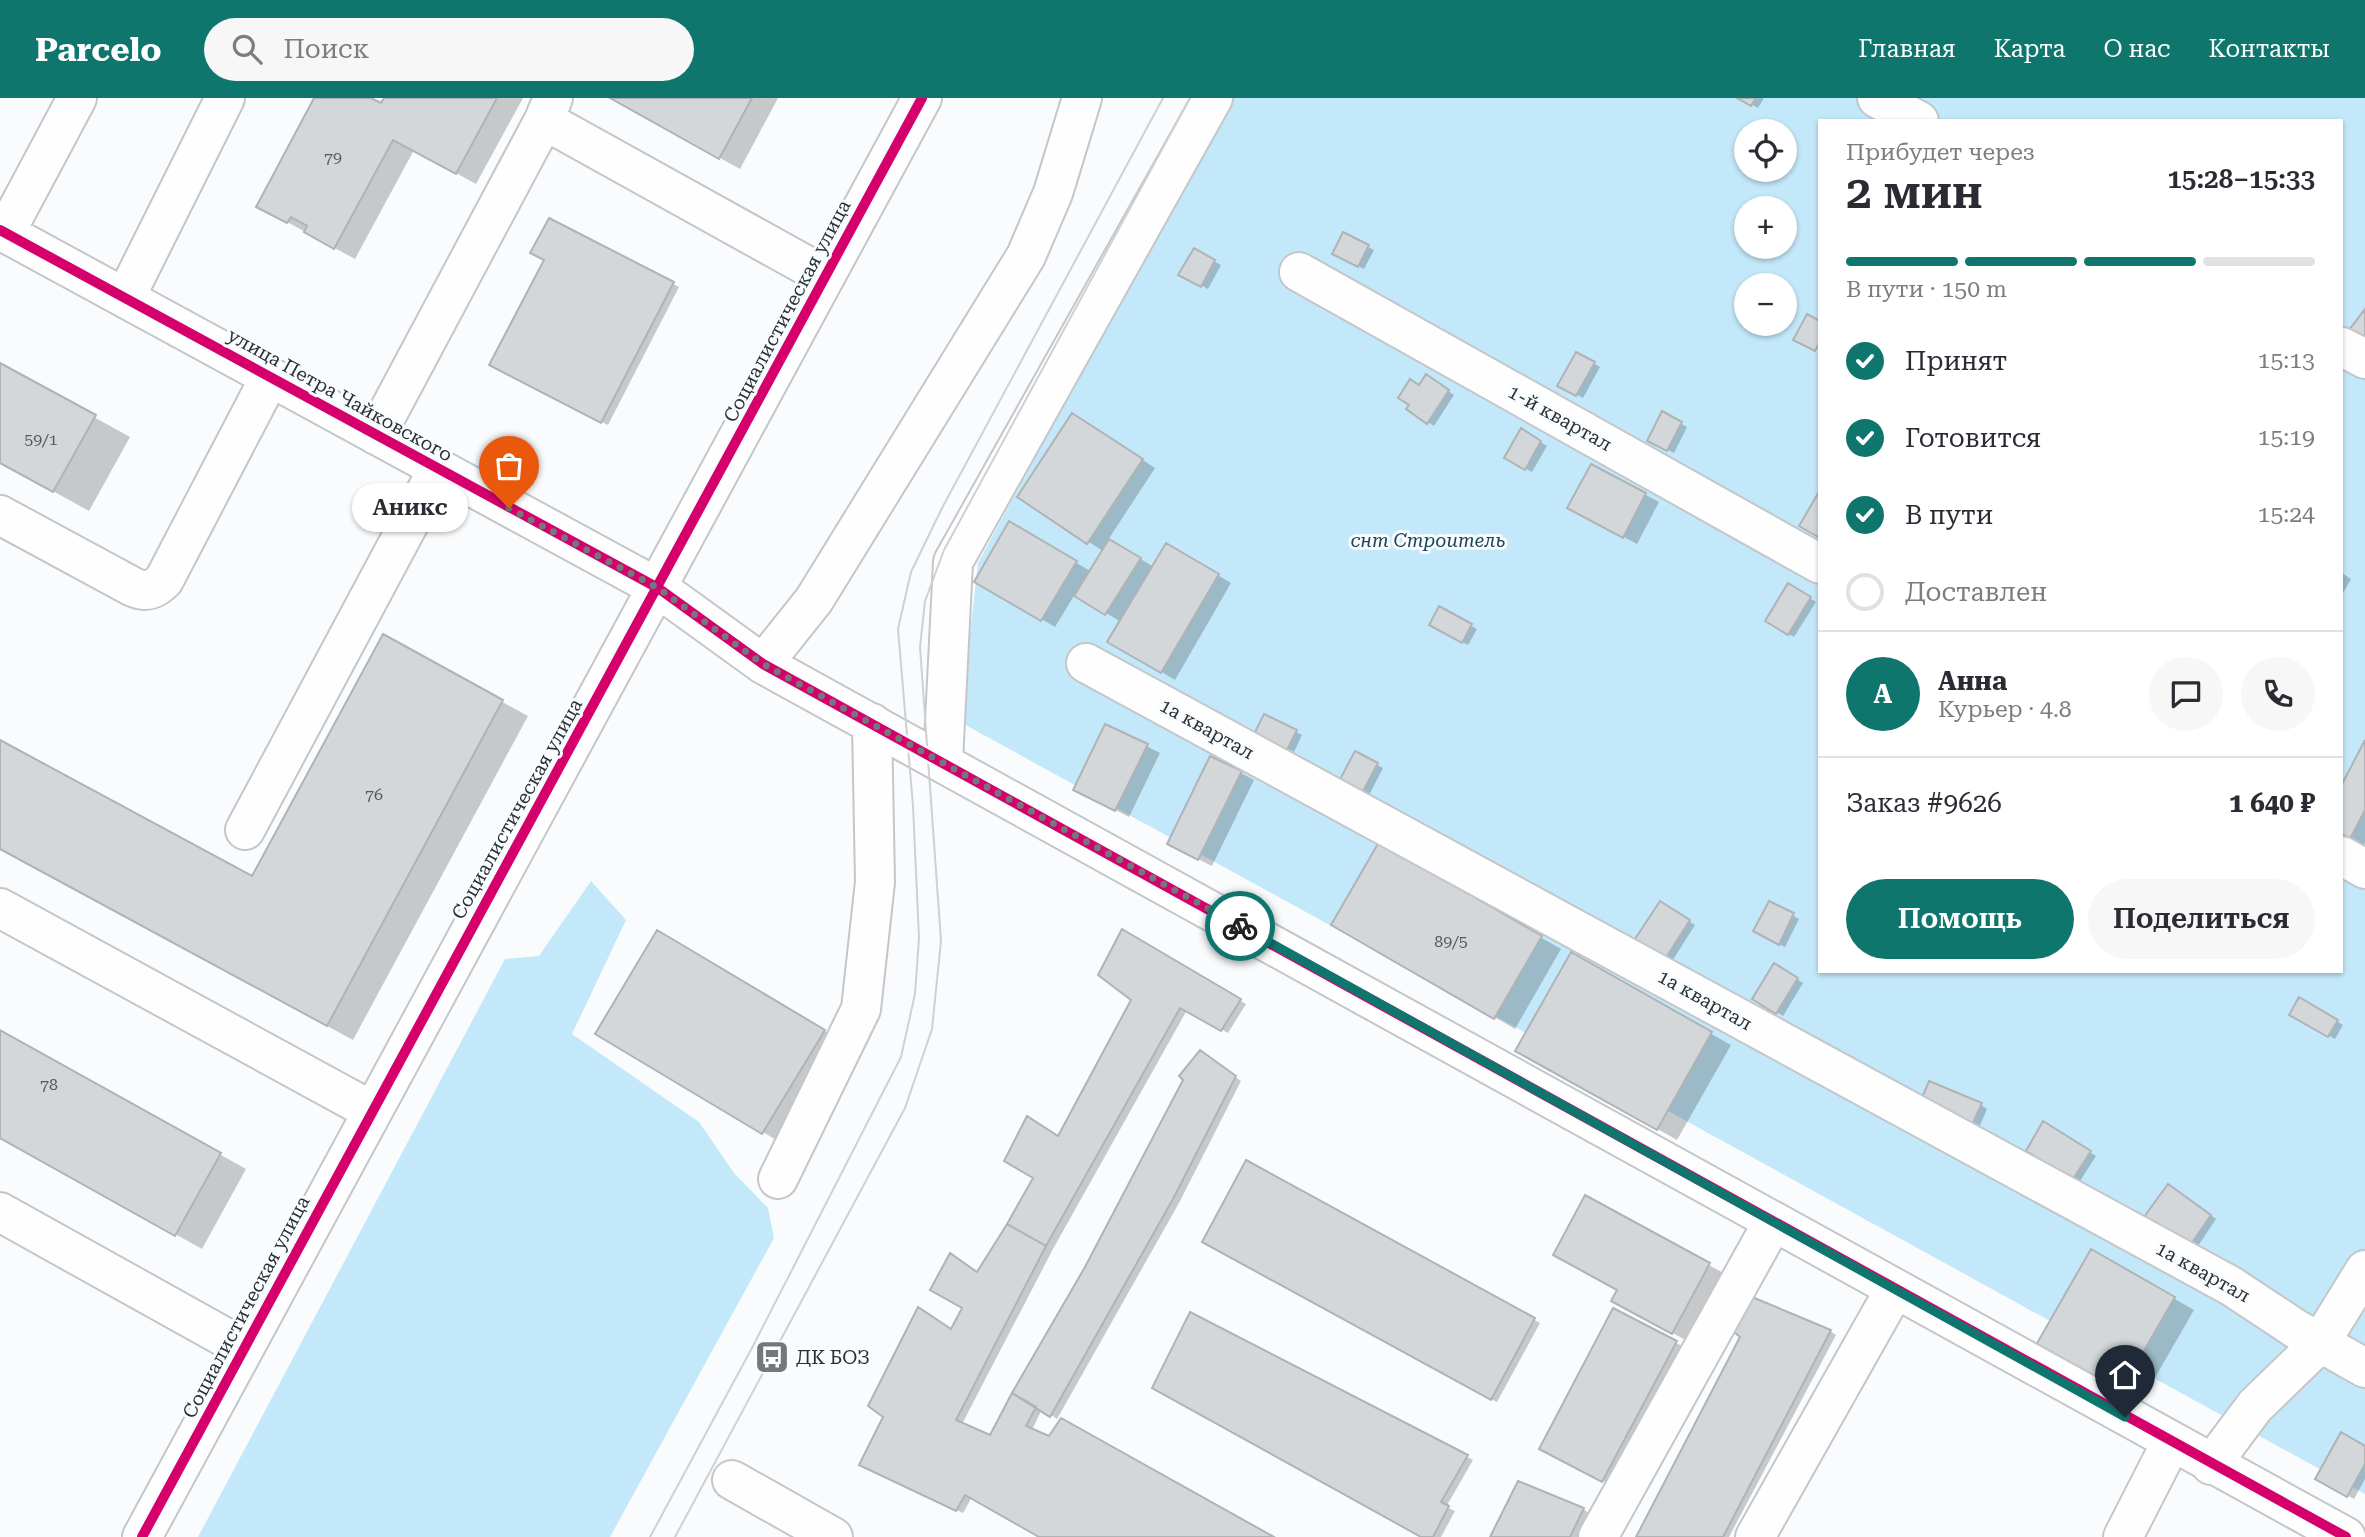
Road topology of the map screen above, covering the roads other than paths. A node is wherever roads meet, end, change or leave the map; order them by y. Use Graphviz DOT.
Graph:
graph roads {
  1 [pos="77,98"];
  2 [pos="225,98"];
  3 [pos="922,98"];
  4 [pos="1082,98"];
  5 [pos="1213,98"];
  6 [pos="1877,98"];
  7 [pos="548,109"];
  8 [pos="1915,119"];
  9 [pos="2,232"];
  10 [pos="1299,272"];
  11 [pos="825,276"];
  12 [pos="125,298"];
  13 [pos="2343,348"];
  14 [pos="2365,359"];
  15 [pos="270,377"];
  16 [pos="376,435"];
  17 [pos="438,469"];
  18 [pos="0,515"];
  19 [pos="1818,563"];
  20 [pos="658,588"];
  21 [pos="1086,663"];
  22 [pos="763,664"];
  23 [pos="872,723"];
  24 [pos="943,761"];
  25 [pos="245,830"];
  26 [pos="2343,857"];
  27 [pos="2365,869"];
  28 [pos="0,908"];
  29 [pos="372,1111"];
  30 [pos="778,1180"];
  31 [pos="0,1212"];
  32 [pos="1773,1222"];
  33 [pos="2365,1270"];
  34 [pos="1895,1289"];
  35 [pos="2320,1343"];
  36 [pos="244,1348"];
  37 [pos="2365,1368"];
  38 [pos="2171,1443"];
  39 [pos="2211,1465"];
  40 [pos="732,1480"];
  41 [pos="142,1537"];
  42 [pos="833,1537"];
  43 [pos="1598,1537"];
  44 [pos="1755,1537"];
  45 [pos="2123,1537"];
  46 [pos="2346,1537"];
  1 -- 9 [label="street"];
  2 -- 12 [label="street"];
  3 -- 11 [label="street, Социалистическая улица"];
  4 -- 22 [label="street"];
  5 -- 24 [label="street"];
  6 -- 8 [label="street"];
  7 -- 11 [label="street"];
  7 -- 16 [label="street"];
  9 -- 12 [label="street, улица Петра Чайковского"];
  10 -- 19 [label="street, 1-й квартал"];
  11 -- 20 [label="street, Социалистическая улица"];
  12 -- 15 [label="street, улица Петра Чайковского"];
  13 -- 14 [label="street"];
  15 -- 16 [label="street, улица Петра Чайковского"];
  15 -- 18 [label="street"];
  16 -- 17 [label="street, улица Петра Чайковского"];
  17 -- 20 [label="street, улица Петра Чайковского"];
  17 -- 25 [label="street"];
  20 -- 22 [label="street, улица Петра Чайковского"];
  20 -- 29 [label="street, Социалистическая улица"];
  21 -- 35 [label="street, 1а квартал"];
  22 -- 23 [label="street, улица Петра Чайковского"];
  23 -- 24 [label="street, улица Петра Чайковского"];
  23 -- 30 [label="street"];
  24 -- 32 [label="street, улица Петра Чайковского"];
  26 -- 27 [label="street"];
  28 -- 29 [label="street"];
  29 -- 36 [label="street, Социалистическая улица"];
  31 -- 36 [label="street"];
  32 -- 34 [label="street, улица Петра Чайковского"];
  32 -- 43 [label="street"];
  33 -- 35 [label="street"];
  34 -- 38 [label="street, улица Петра Чайковского"];
  34 -- 44 [label="street"];
  35 -- 37 [label="street, 1а квартал"];
  35 -- 39 [label="street"];
  36 -- 41 [label="street, Социалистическая улица"];
  38 -- 39 [label="street, улица Петра Чайковского"];
  38 -- 45 [label="street"];
  39 -- 46 [label="street, улица Петра Чайковского"];
  40 -- 42 [label="street"];
}
